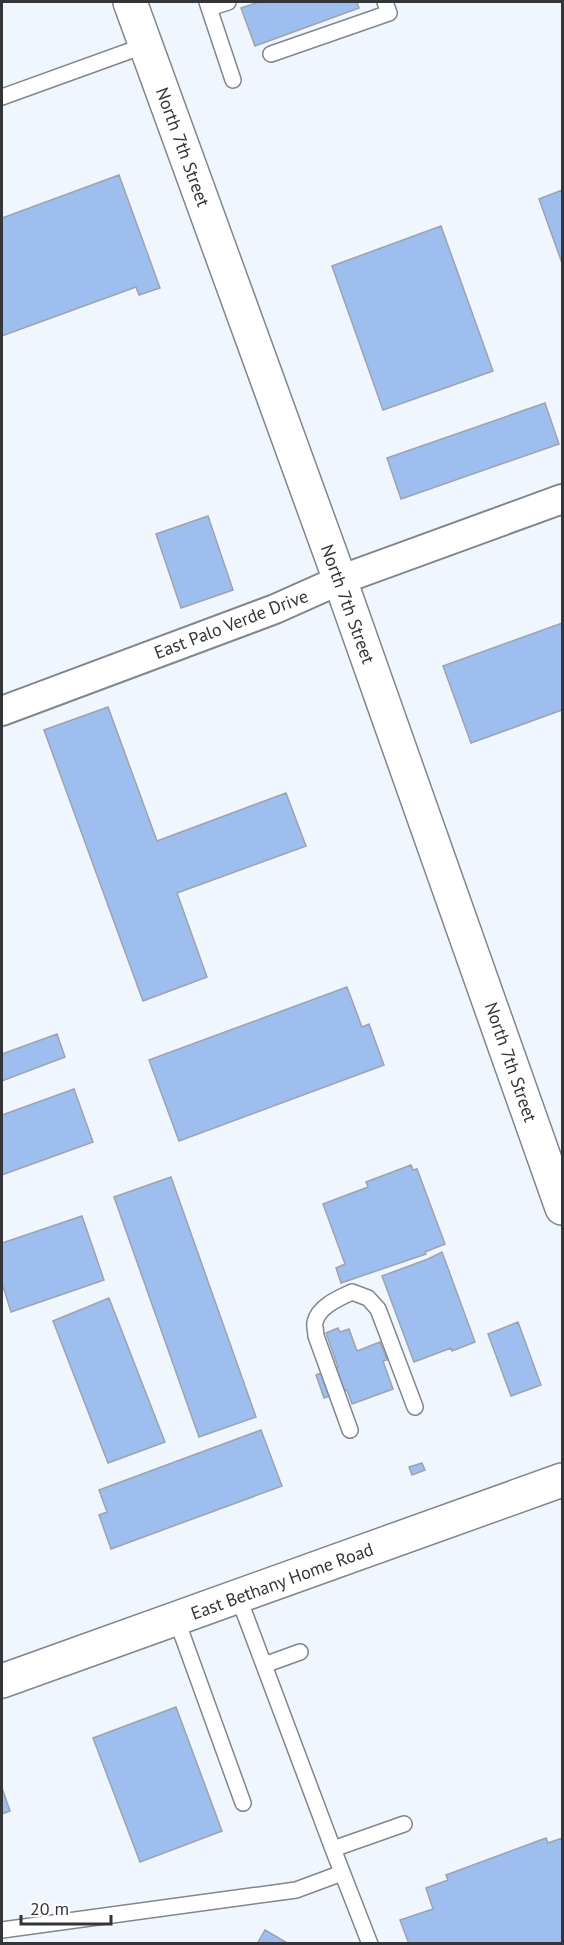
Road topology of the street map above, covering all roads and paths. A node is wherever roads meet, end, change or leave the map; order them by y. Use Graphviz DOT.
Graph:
graph roads {
  1 [pos="130,2"];
  2 [pos="228,2"];
  3 [pos="385,2"];
  4 [pos="208,5"];
  5 [pos="146,45"];
  6 [pos="270,54"];
  7 [pos="233,80"];
  8 [pos="2,97"];
  9 [pos="562,499"];
  10 [pos="340,580"];
  11 [pos="2,711"];
  12 [pos="562,1208"];
  13 [pos="415,1407"];
  14 [pos="350,1430"];
  15 [pos="562,1480"];
  16 [pos="238,1596"];
  17 [pos="176,1618"];
  18 [pos="300,1652"];
  19 [pos="264,1665"];
  20 [pos="2,1681"];
  21 [pos="243,1803"];
  22 [pos="404,1824"];
  23 [pos="333,1849"];
  24 [pos="342,1873"];
  25 [pos="2,1930"];
  26 [pos="370,1944"];
  1 -- 5 [label="main road, North 7th Street"];
  2 -- 4 [label="lane"];
  3 -- 6 [label="lane"];
  4 -- 7 [label="lane"];
  5 -- 8 [label="lane"];
  5 -- 10 [label="main road, North 7th Street"];
  9 -- 10 [label="street, East Palo Verde Drive"];
  10 -- 11 [label="street, East Palo Verde Drive"];
  10 -- 12 [label="main road, North 7th Street"];
  13 -- 14 [label="lane"];
  15 -- 16 [label="main road, East Bethany Home Road"];
  16 -- 17 [label="main road, East Bethany Home Road"];
  16 -- 19 [label="lane"];
  17 -- 20 [label="main road, East Bethany Home Road"];
  17 -- 21 [label="lane"];
  18 -- 19 [label="lane"];
  19 -- 23 [label="lane"];
  22 -- 23 [label="lane"];
  23 -- 24 [label="lane"];
  24 -- 25 [label="lane"];
  24 -- 26 [label="lane"];
}
